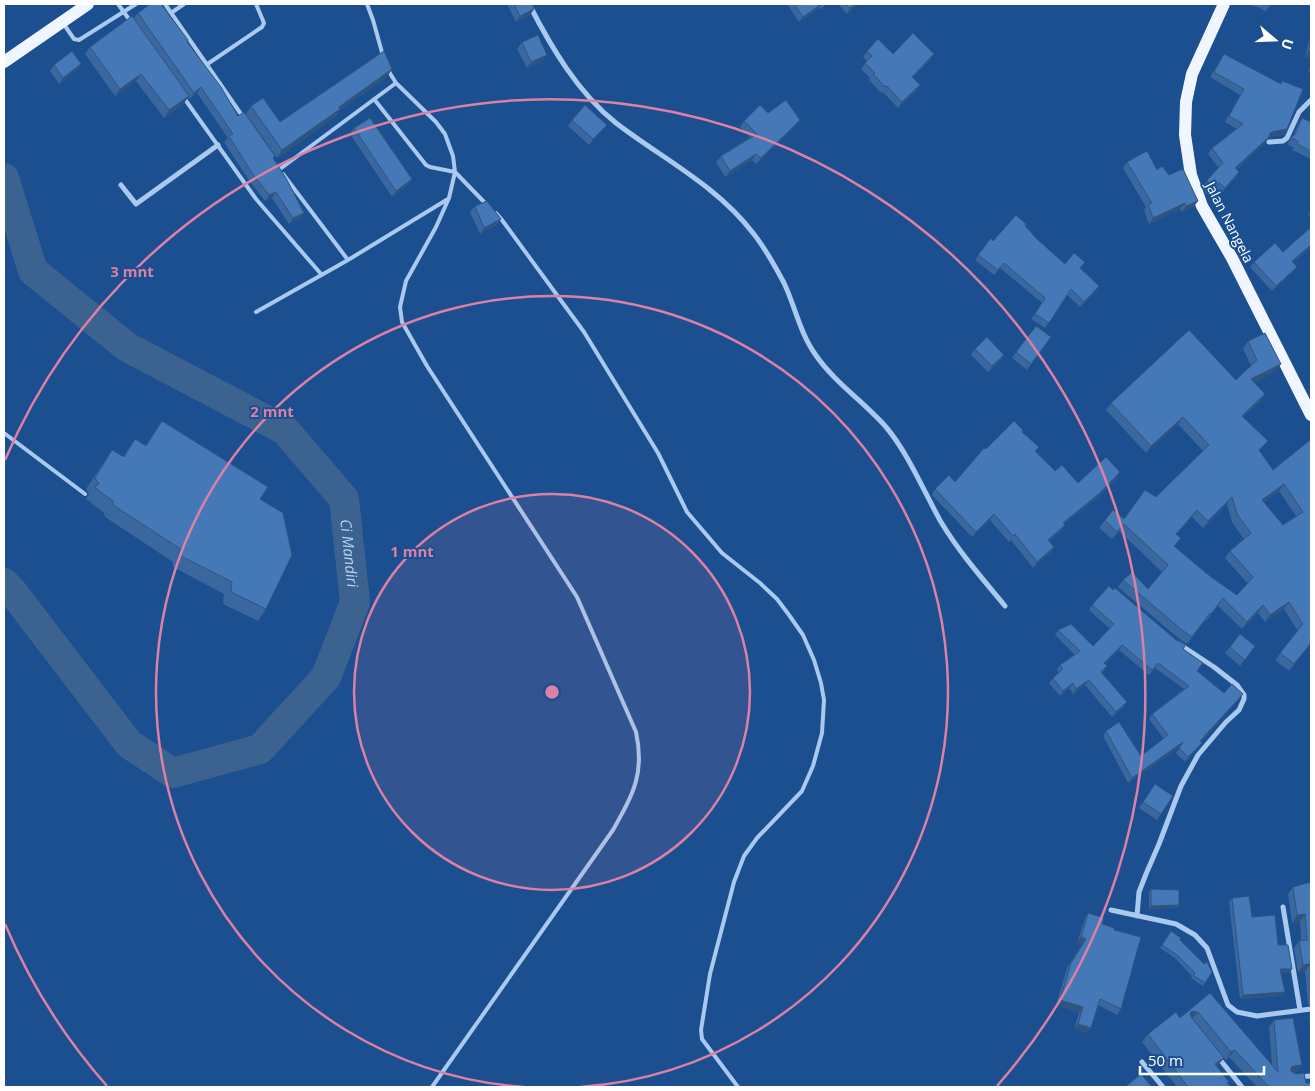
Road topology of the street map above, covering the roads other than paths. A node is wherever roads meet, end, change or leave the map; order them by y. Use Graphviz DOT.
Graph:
graph roads {
  1 [pos="88,4"];
  2 [pos="118,4"];
  3 [pos="136,4"];
  4 [pos="165,4"];
  5 [pos="184,4"];
  6 [pos="256,4"];
  7 [pos="367,4"];
  8 [pos="530,4"];
  9 [pos="1224,4"];
  10 [pos="124,12"];
  11 [pos="171,13"];
  12 [pos="62,21"];
  13 [pos="135,27"];
  14 [pos="4,62"];
  15 [pos="206,65"];
  16 [pos="396,83"];
  17 [pos="179,90"];
  18 [pos="374,99"];
  19 [pos="1311,100"];
  20 [pos="246,121"];
  21 [pos="1269,142"];
  22 [pos="218,145"];
  23 [pos="274,161"];
  24 [pos="280,169"];
  25 [pos="455,172"];
  26 [pos="121,185"];
  27 [pos="449,198"];
  28 [pos="348,260"];
  29 [pos="321,274"];
  30 [pos="256,312"];
  31 [pos="1311,414"];
  32 [pos="4,433"];
  33 [pos="85,494"];
  34 [pos="1005,606"];
  35 [pos="1174,641"];
  36 [pos="1283,907"];
  37 [pos="1111,910"];
  38 [pos="1137,916"];
  39 [pos="1311,1009"];
  40 [pos="1300,1010"];
  41 [pos="1213,1051"];
  42 [pos="1142,1062"];
  43 [pos="1311,1076"];
  44 [pos="1290,1077"];
  45 [pos="432,1087"];
  46 [pos="738,1087"];
  47 [pos="1163,1087"];
  48 [pos="1242,1087"];
  1 -- 12 [label="main road"];
  2 -- 10 [label="lane"];
  3 -- 10 [label="lane"];
  4 -- 11 [label="lane"];
  5 -- 11 [label="lane"];
  6 -- 15 [label="lane"];
  7 -- 16 [label="lane"];
  8 -- 34 [label="street"];
  9 -- 31 [label="main road, Jalan Nangela"];
  10 -- 12 [label="lane"];
  10 -- 13 [label="lane"];
  11 -- 15 [label="lane"];
  12 -- 14 [label="main road"];
  15 -- 20 [label="lane"];
  16 -- 18 [label="lane"];
  16 -- 25 [label="lane"];
  17 -- 22 [label="lane"];
  18 -- 24 [label="lane"];
  18 -- 25 [label="lane"];
  19 -- 21 [label="street"];
  22 -- 26 [label="street"];
  22 -- 29 [label="lane"];
  23 -- 24 [label="lane"];
  24 -- 28 [label="lane"];
  25 -- 27 [label="lane"];
  25 -- 46 [label="lane"];
  27 -- 28 [label="lane"];
  27 -- 45 [label="lane"];
  28 -- 29 [label="lane"];
  29 -- 30 [label="lane"];
  32 -- 33 [label="lane"];
  35 -- 38 [label="street"];
  36 -- 40 [label="street"];
  37 -- 38 [label="street"];
  38 -- 40 [label="street"];
  39 -- 40 [label="street"];
  41 -- 48 [label="street"];
  42 -- 47 [label="street"];
  43 -- 44 [label="street"];
}
